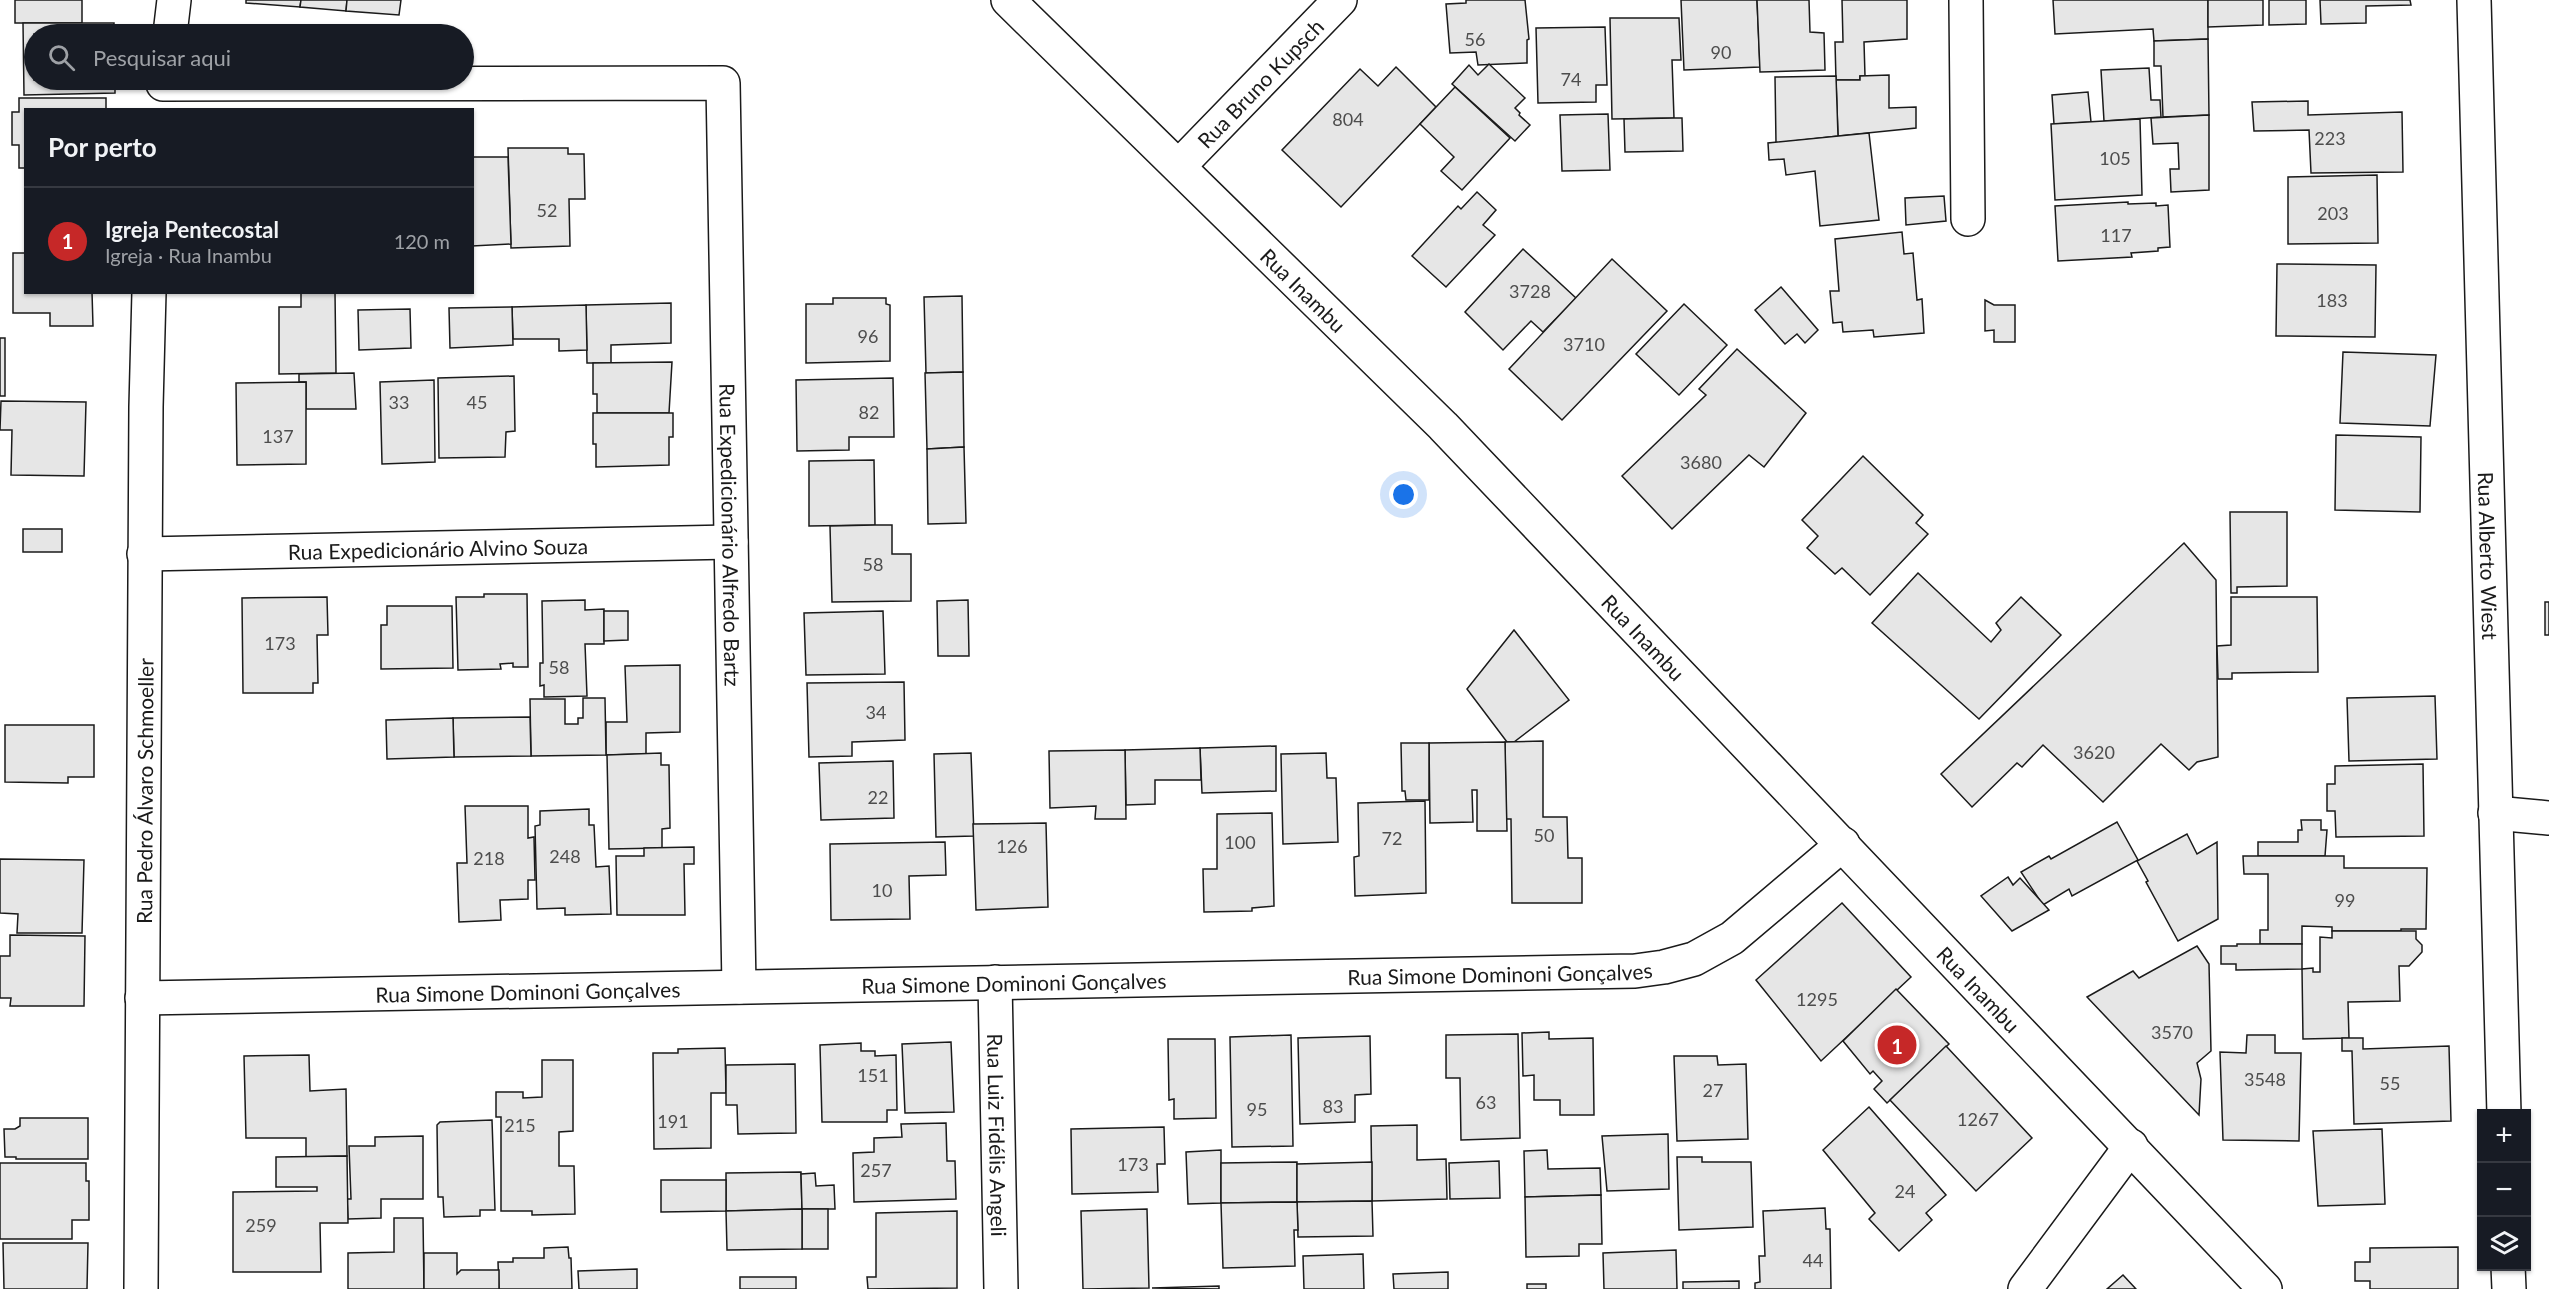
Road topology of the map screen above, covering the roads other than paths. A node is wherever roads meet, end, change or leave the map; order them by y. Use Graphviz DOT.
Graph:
graph roads {
  1 [pos="174,0"];
  2 [pos="1008,0"];
  3 [pos="1340,0"];
  4 [pos="1966,0"];
  5 [pos="2474,0"];
  6 [pos="171,24"];
  7 [pos="474,87"];
  8 [pos="233,90"];
  9 [pos="163,91"];
  10 [pos="1179,166"];
  11 [pos="1968,219"];
  12 [pos="149,294"];
  13 [pos="731,542"];
  14 [pos="144,554"];
  15 [pos="2495,813"];
  16 [pos="2549,818"];
  17 [pos="1843,844"];
  18 [pos="995,982"];
  19 [pos="738,987"];
  20 [pos="142,998"];
  21 [pos="2504,1109"];
  22 [pos="2131,1146"];
  23 [pos="2508,1271"];
  24 [pos="141,1289"];
  25 [pos="1000,1289"];
  26 [pos="2025,1289"];
  27 [pos="2265,1289"];
  28 [pos="2509,1289"];
  1 -- 6 [label="street"];
  2 -- 10 [label="street, Rua Inambu"];
  3 -- 10 [label="street, Rua Bruno Kupsch"];
  4 -- 11 [label="street"];
  5 -- 15 [label="street, Rua Alberto Wiest"];
  7 -- 13 [label="street, Rua Expedicionário Alfredo Bartz"];
  8 -- 9 [label="street, Rua Expedicionário Alfredo Bartz"];
  10 -- 17 [label="street, Rua Inambu"];
  12 -- 14 [label="street, Rua Pedro Álvaro Schmoeller"];
  13 -- 14 [label="street, Rua Expedicionário Alvino Souza"];
  13 -- 19 [label="street, Rua Expedicionário Alfredo Bartz"];
  14 -- 20 [label="street, Rua Pedro Álvaro Schmoeller"];
  15 -- 16 [label="street"];
  15 -- 21 [label="street, Rua Alberto Wiest"];
  17 -- 18 [label="street, Rua Simone Dominoni Gonçalves"];
  17 -- 22 [label="street, Rua Inambu"];
  18 -- 19 [label="street, Rua Simone Dominoni Gonçalves"];
  18 -- 25 [label="street, Rua Luiz Fidélis Angeli"];
  19 -- 20 [label="street, Rua Simone Dominoni Gonçalves"];
  20 -- 24 [label="street, Rua Pedro Álvaro Schmoeller"];
  22 -- 26 [label="street"];
  22 -- 27 [label="street, Rua Inambu"];
  23 -- 28 [label="street"];
}
